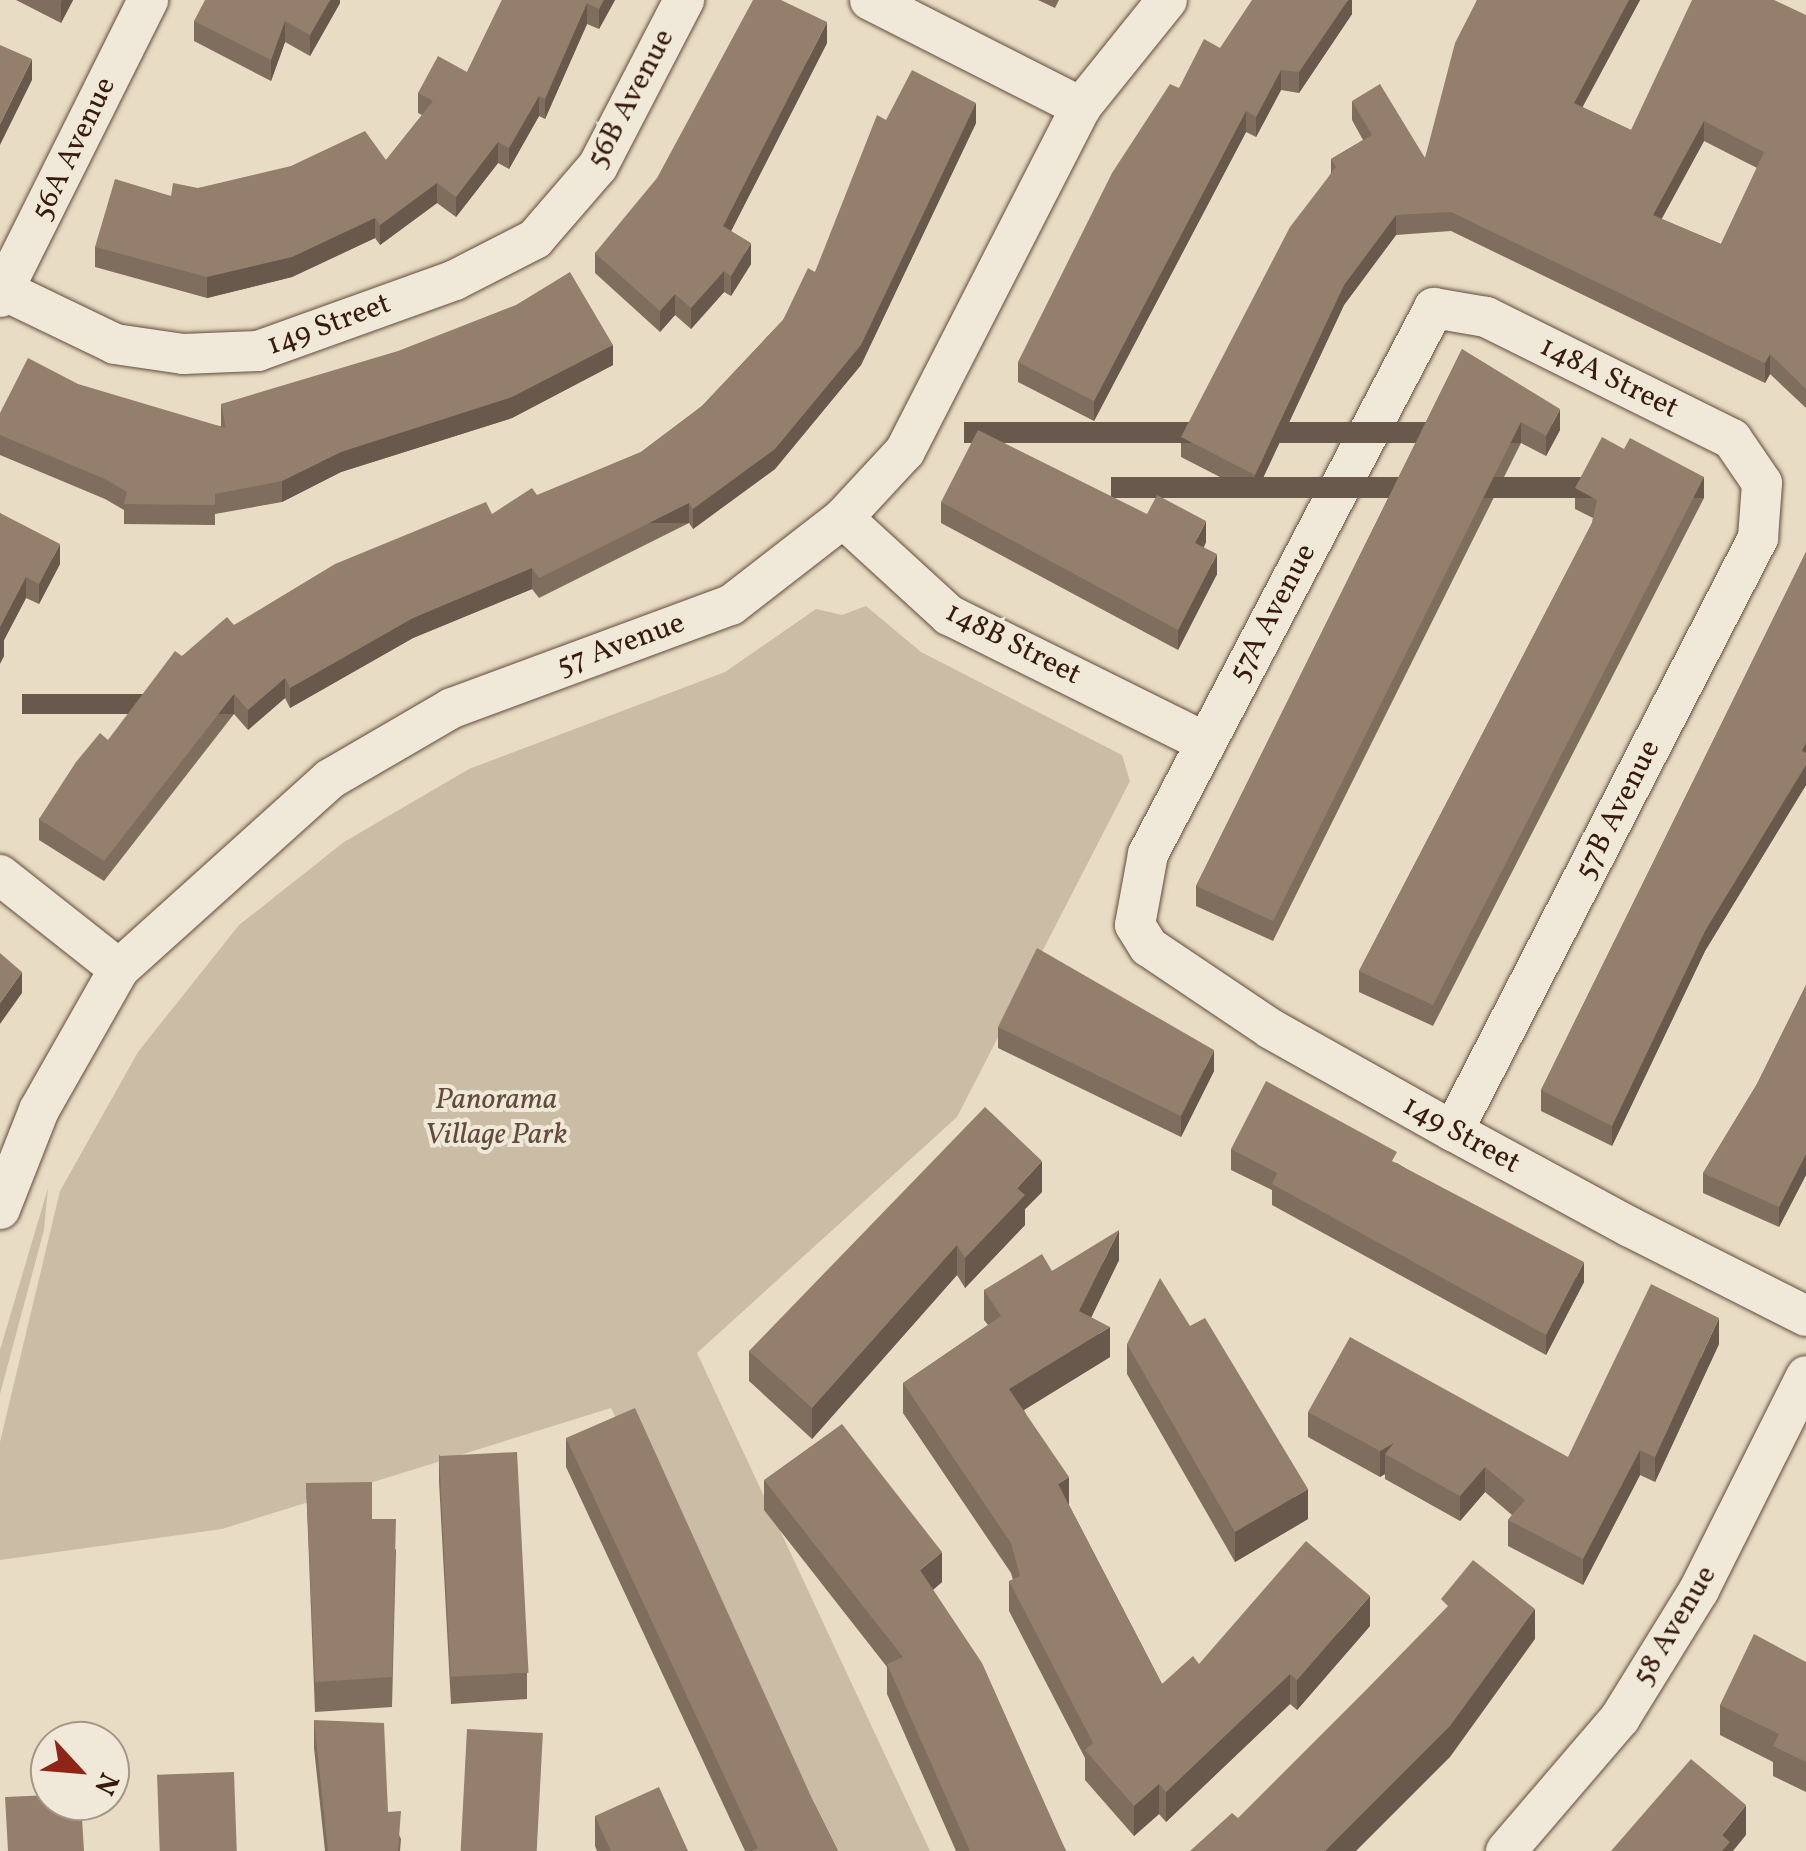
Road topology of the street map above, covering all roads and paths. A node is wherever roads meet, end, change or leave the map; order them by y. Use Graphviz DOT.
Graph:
graph roads {
  1 [pos="148,0"];
  2 [pos="684,0"];
  3 [pos="870,0"];
  4 [pos="1166,0"];
  5 [pos="1081,107"];
  6 [pos="535,240"];
  7 [pos="2,294"];
  8 [pos="1434,308"];
  9 [pos="1762,483"];
  10 [pos="842,518"];
  11 [pos="1205,742"];
  12 [pos="0,875"];
  13 [pos="1135,925"];
  14 [pos="119,968"];
  15 [pos="1453,1131"];
  16 [pos="0,1209"];
  17 [pos="1806,1316"];
  18 [pos="1806,1376"];
  19 [pos="1506,1851"];
  1 -- 7 [label="street, 56A Avenue"];
  2 -- 6 [label="street, 56B Avenue"];
  3 -- 5 [label="street"];
  4 -- 5 [label="street, 57 Avenue"];
  5 -- 10 [label="street, 57 Avenue"];
  6 -- 7 [label="street, 149 Street"];
  8 -- 9 [label="street, 148A Street"];
  8 -- 11 [label="street, 57A Avenue"];
  9 -- 15 [label="street, 57B Avenue"];
  10 -- 11 [label="street, 148B Street"];
  10 -- 14 [label="street, 57 Avenue"];
  11 -- 13 [label="street, 57A Avenue"];
  12 -- 14 [label="street"];
  13 -- 15 [label="street, 149 Street"];
  14 -- 16 [label="street, 57 Avenue"];
  15 -- 17 [label="street, 149 Street"];
  18 -- 19 [label="street, 58 Avenue"];
}
